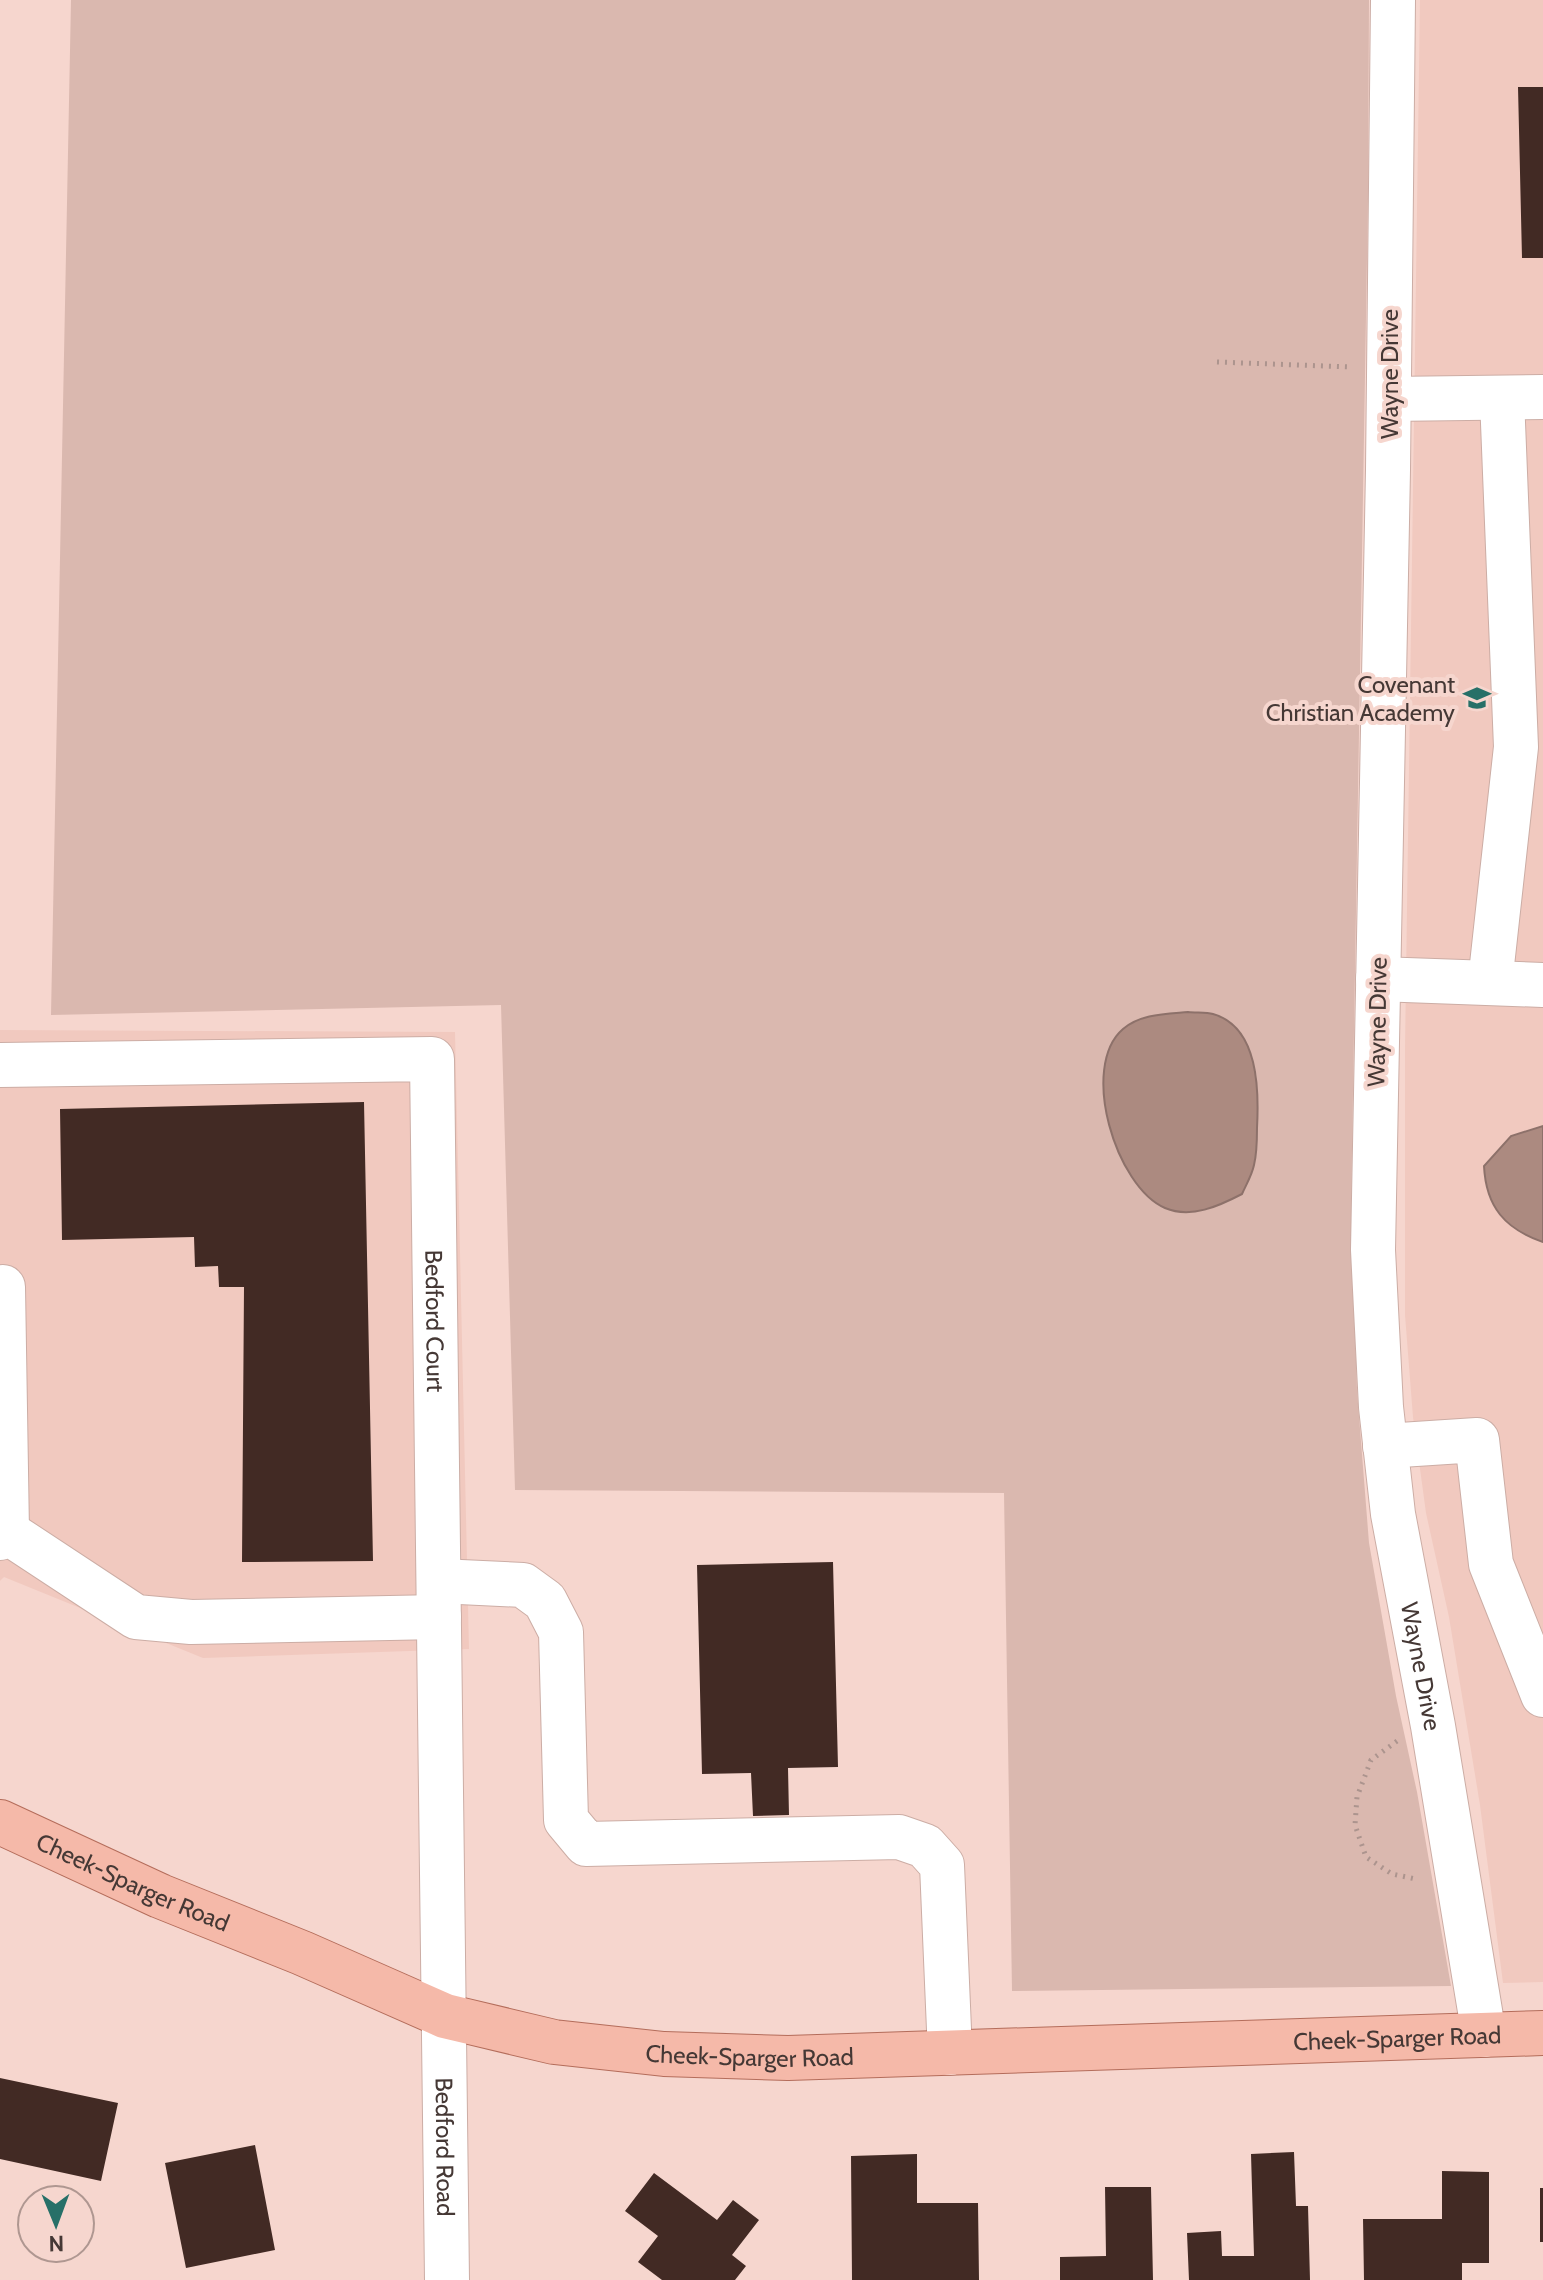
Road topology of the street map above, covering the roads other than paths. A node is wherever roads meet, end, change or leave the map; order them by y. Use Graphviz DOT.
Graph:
graph roads {
  1 [pos="1393,0"];
  2 [pos="1389,384"];
  3 [pos="1522,398"];
  4 [pos="1378,979"];
  5 [pos="1490,983"];
  6 [pos="1543,985"];
  7 [pos="0,1065"];
  8 [pos="3,1287"];
  9 [pos="1385,1446"];
  10 [pos="4,1535"];
  11 [pos="439,1599"];
  12 [pos="1543,1695"];
  13 [pos="0,1822"];
  14 [pos="445,2016"];
  15 [pos="1543,2033"];
  16 [pos="1484,2035"];
  17 [pos="950,2053"];
  18 [pos="447,2280"];
  1 -- 2 [label="street, Wayne Drive"];
  2 -- 3 [label="street"];
  2 -- 4 [label="street, Wayne Drive"];
  3 -- 5 [label="street"];
  4 -- 5 [label="street"];
  4 -- 9 [label="street, Wayne Drive"];
  5 -- 6 [label="street"];
  7 -- 11 [label="street, Bedford Court"];
  8 -- 10 [label="street"];
  9 -- 12 [label="street"];
  9 -- 16 [label="street, Wayne Drive"];
  10 -- 11 [label="street"];
  11 -- 14 [label="street, Bedford Court"];
  11 -- 17 [label="street"];
  13 -- 14 [label="main road, Cheek-Sparger Road"];
  14 -- 17 [label="main road, Cheek-Sparger Road"];
  14 -- 18 [label="street, Bedford Road"];
  15 -- 16 [label="main road, Cheek-Sparger Road"];
  16 -- 17 [label="main road, Cheek-Sparger Road"];
}
